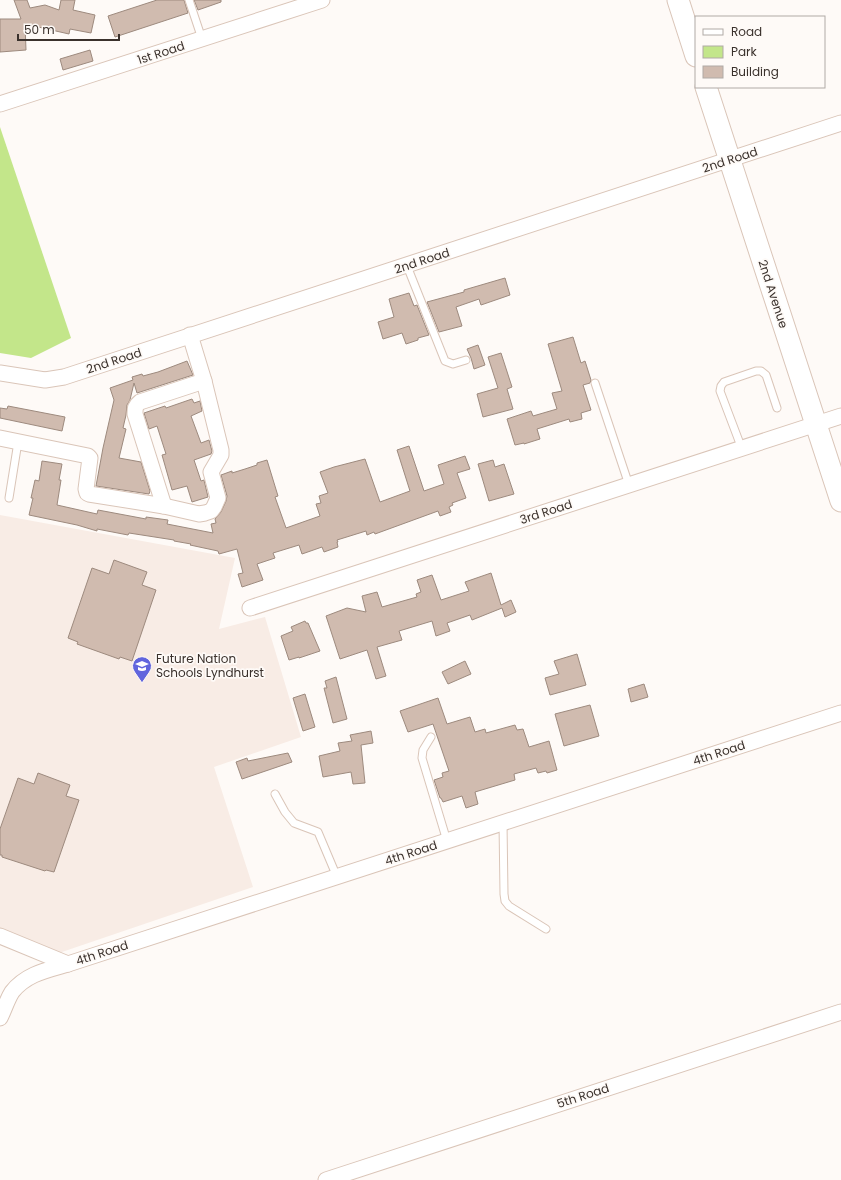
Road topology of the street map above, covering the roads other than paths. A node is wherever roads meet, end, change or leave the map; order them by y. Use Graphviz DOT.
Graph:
graph roads {
  1 [pos="189,0"];
  2 [pos="322,0"];
  3 [pos="678,0"];
  4 [pos="202,40"];
  5 [pos="695,53"];
  6 [pos="706,88"];
  7 [pos="0,104"];
  8 [pos="840,126"];
  9 [pos="730,160"];
  10 [pos="407,266"];
  11 [pos="190,335"];
  12 [pos="466,360"];
  13 [pos="0,373"];
  14 [pos="204,380"];
  15 [pos="595,383"];
  16 [pos="778,408"];
  17 [pos="841,416"];
  18 [pos="816,424"];
  19 [pos="0,438"];
  20 [pos="18,442"];
  21 [pos="742,449"];
  22 [pos="629,485"];
  23 [pos="9,498"];
  24 [pos="841,501"];
  25 [pos="164,506"];
  26 [pos="250,608"];
  27 [pos="841,713"];
  28 [pos="431,737"];
  29 [pos="275,794"];
  30 [pos="503,823"];
  31 [pos="447,841"];
  32 [pos="336,877"];
  33 [pos="546,929"];
  34 [pos="0,936"];
  35 [pos="68,964"];
  36 [pos="841,1012"];
  37 [pos="0,1018"];
  38 [pos="326,1180"];
  1 -- 4 [label="lane"];
  2 -- 4 [label="street, 1st Road"];
  3 -- 5 [label="street"];
  4 -- 7 [label="street, 1st Road"];
  6 -- 9 [label="street, 2nd Avenue"];
  8 -- 9 [label="street, 2nd Road"];
  9 -- 10 [label="street, 2nd Road"];
  9 -- 18 [label="street, 2nd Avenue"];
  10 -- 11 [label="street, 2nd Road"];
  10 -- 12 [label="lane"];
  11 -- 13 [label="street, 2nd Road"];
  11 -- 14 [label="street"];
  14 -- 25 [label="street"];
  14 -- 25 [label="street"];
  15 -- 22 [label="lane"];
  16 -- 21 [label="lane"];
  17 -- 18 [label="street, 3rd Road"];
  18 -- 21 [label="street, 3rd Road"];
  18 -- 24 [label="street, 2nd Avenue"];
  19 -- 20 [label="street"];
  20 -- 23 [label="lane"];
  20 -- 25 [label="street"];
  21 -- 22 [label="street, 3rd Road"];
  22 -- 26 [label="street, 3rd Road"];
  27 -- 30 [label="street, 4th Road"];
  28 -- 31 [label="lane"];
  29 -- 32 [label="lane"];
  30 -- 31 [label="street, 4th Road"];
  30 -- 33 [label="lane"];
  31 -- 32 [label="street, 4th Road"];
  32 -- 35 [label="street, 4th Road"];
  34 -- 35 [label="street"];
  35 -- 37 [label="street, 4th Road"];
  36 -- 38 [label="street, 5th Road"];
}
